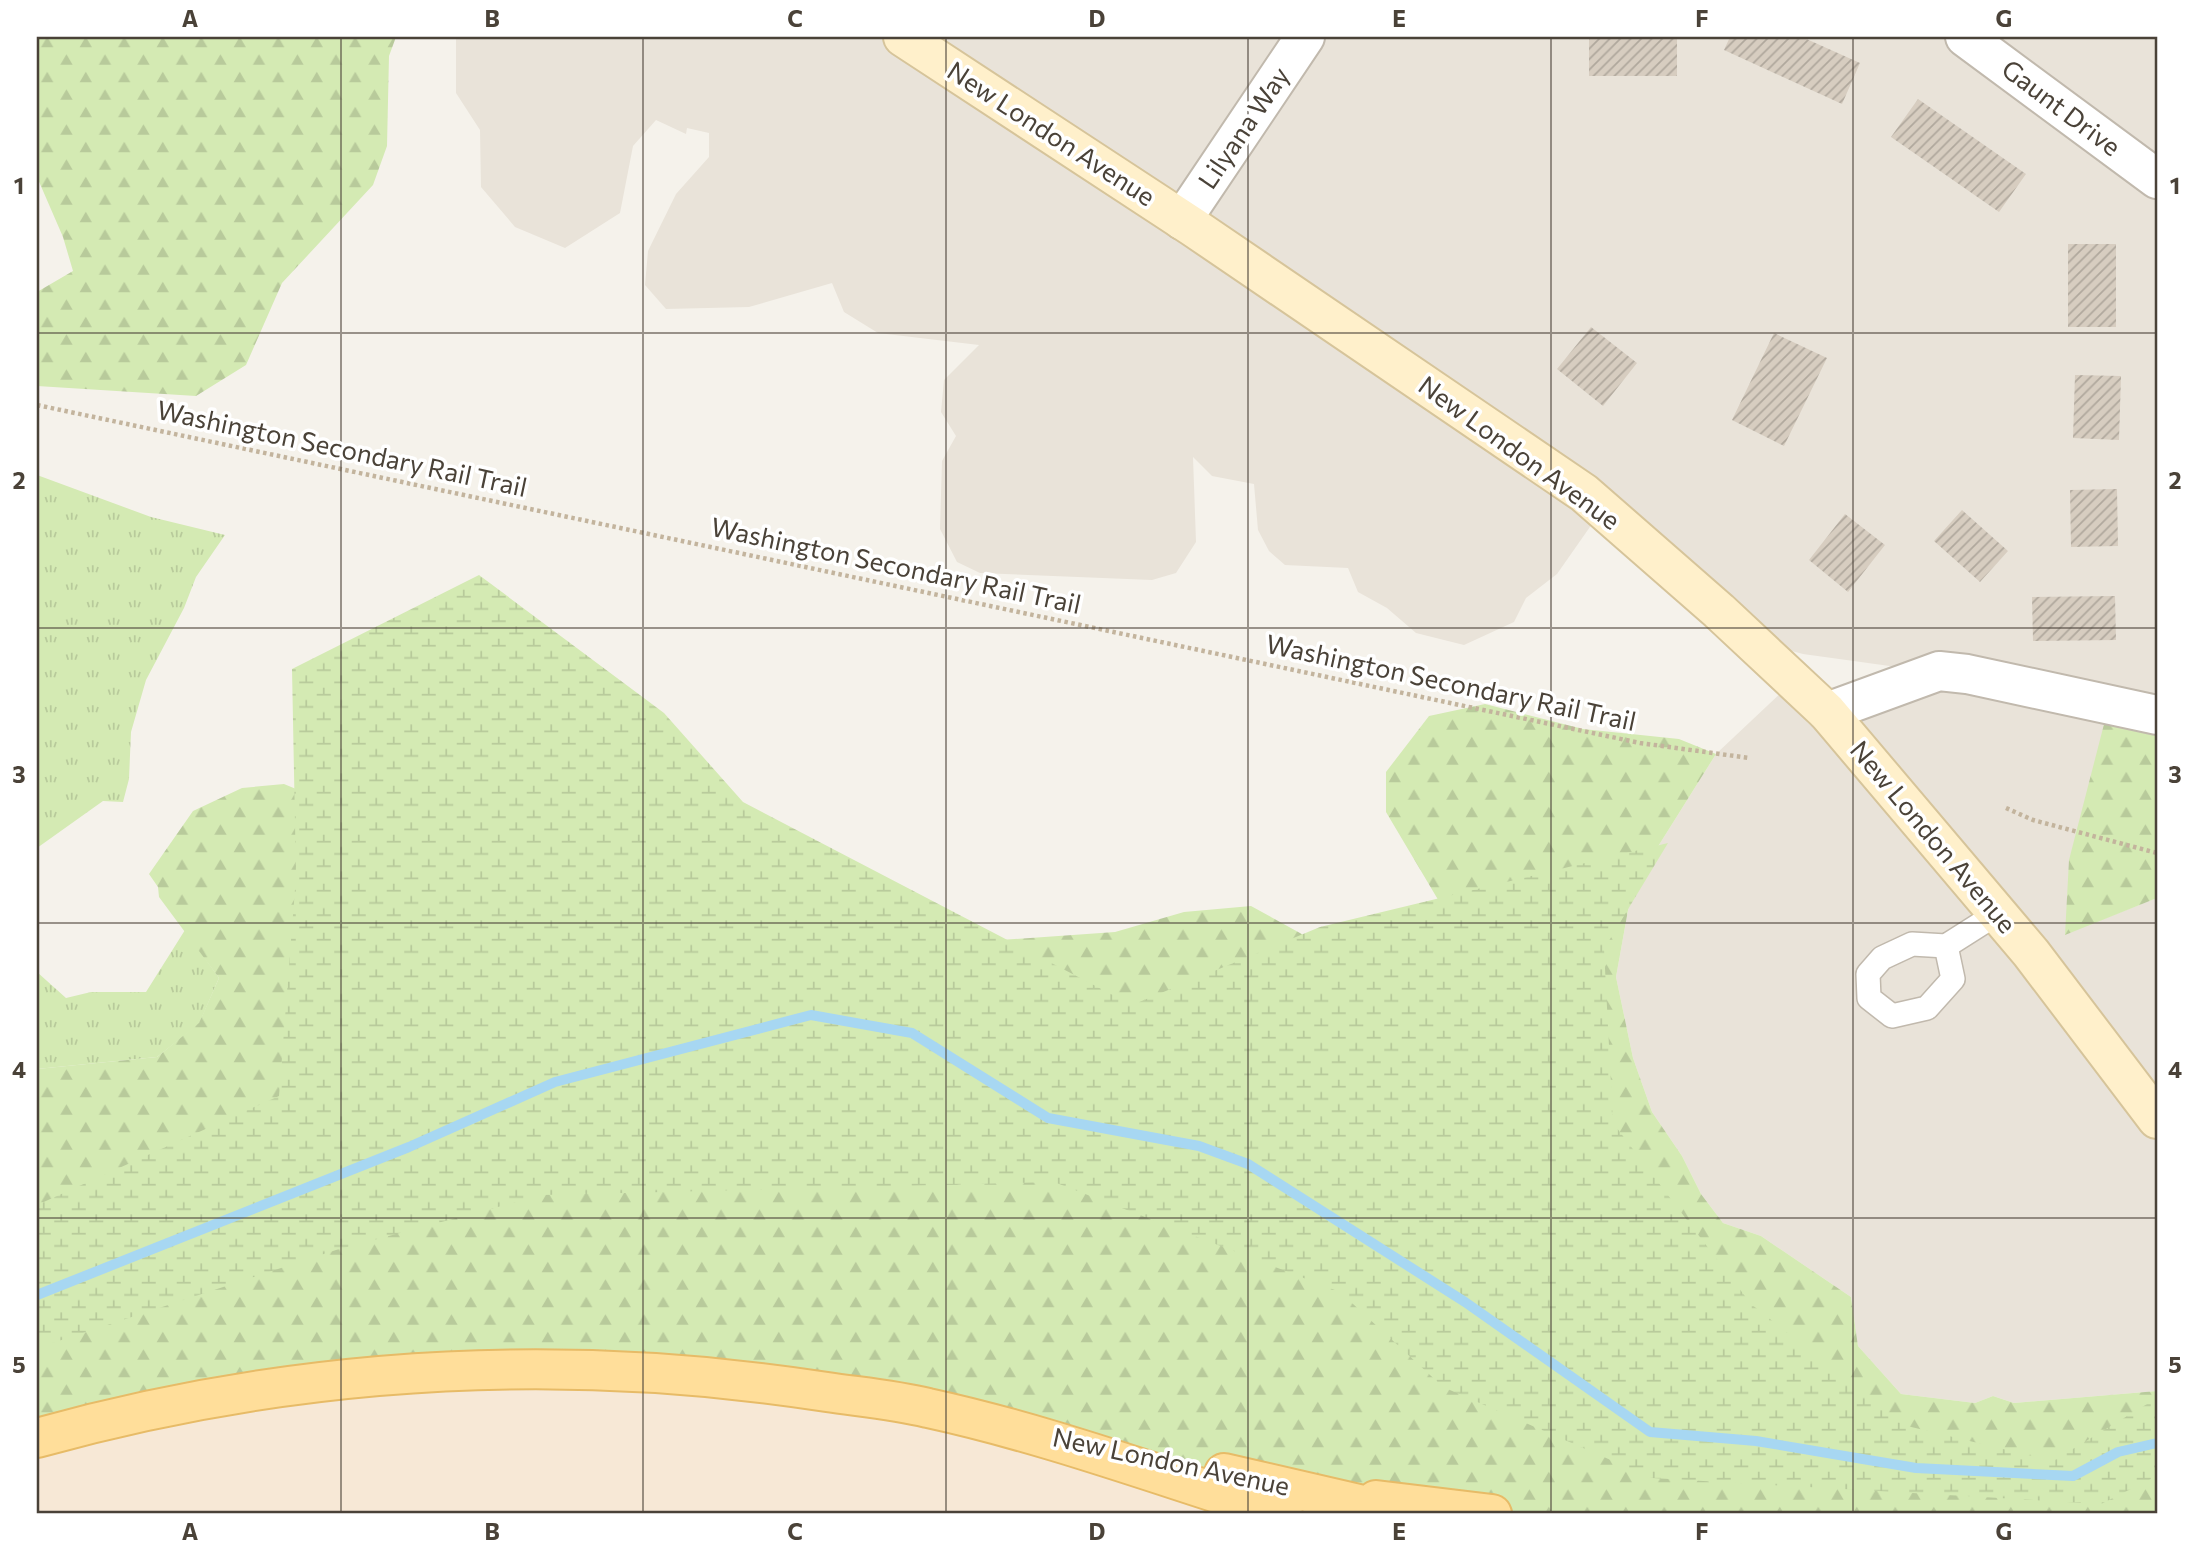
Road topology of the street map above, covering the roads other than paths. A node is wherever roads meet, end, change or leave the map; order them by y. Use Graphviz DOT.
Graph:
graph roads {
  1 [pos="903,37"];
  2 [pos="1305,37"];
  3 [pos="1965,37"];
  4 [pos="2157,179"];
  5 [pos="1182,220"];
  6 [pos="1827,712"];
  7 [pos="2157,715"];
  8 [pos="1998,913"];
  9 [pos="1946,946"];
  10 [pos="2099,1039"];
  11 [pos="2157,1091"];
  12 [pos="2157,1119"];
  13 [pos="37,1438"];
  14 [pos="1277,1499"];
  15 [pos="1402,1514"];
  16 [pos="1492,1514"];
  1 -- 5 [label="main road, New London Avenue"];
  2 -- 5 [label="street, Lilyana Way"];
  3 -- 4 [label="street, Gaunt Drive"];
  5 -- 6 [label="main road, New London Avenue"];
  6 -- 7 [label="street"];
  6 -- 8 [label="main road, New London Avenue"];
  8 -- 9 [label="lane"];
  8 -- 10 [label="main road, New London Avenue"];
  10 -- 11 [label="main road, New London Avenue"];
  10 -- 12 [label="main road, New London Avenue"];
  13 -- 14 [label="main road"];
  14 -- 15 [label="main road, New London Avenue"];
  14 -- 16 [label="main road"];
}
